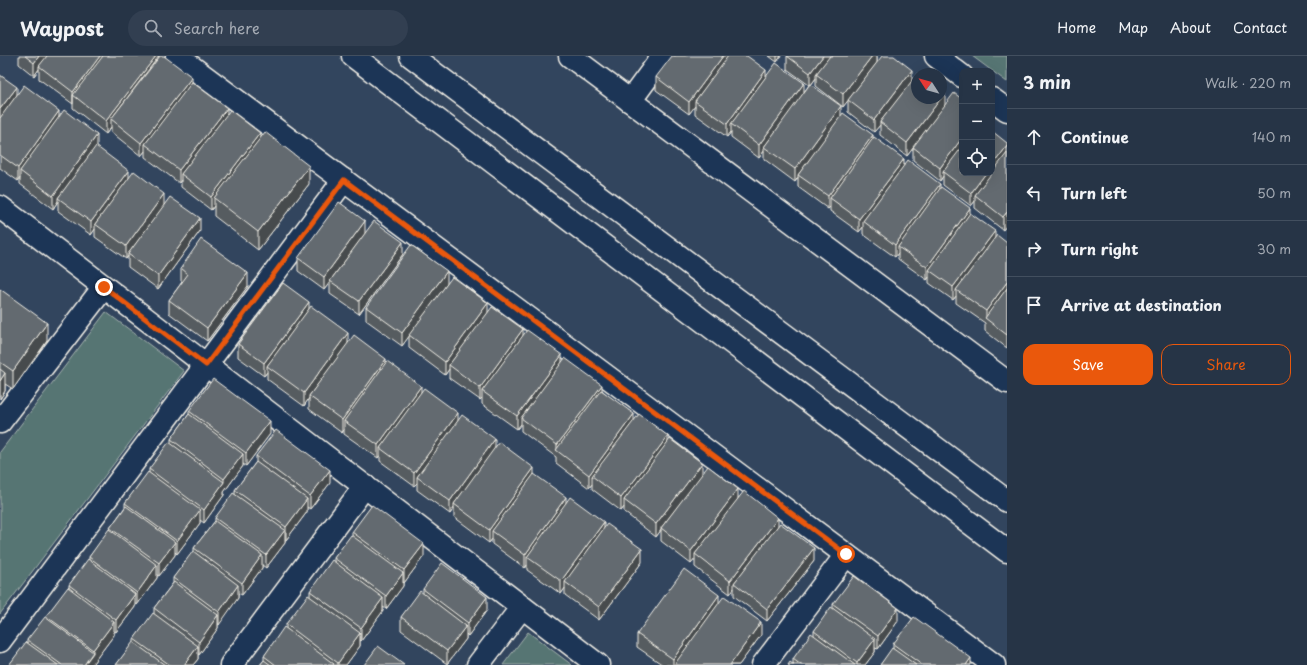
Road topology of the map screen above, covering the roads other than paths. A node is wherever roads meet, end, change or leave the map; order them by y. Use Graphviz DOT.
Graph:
graph roads {
  1 [pos="177,56"];
  2 [pos="411,56"];
  3 [pos="570,56"];
  4 [pos="663,56"];
  5 [pos="936,56"];
  6 [pos="359,58"];
  7 [pos="959,74"];
  8 [pos="630,101"];
  9 [pos="995,101"];
  10 [pos="1007,110"];
  11 [pos="344,180"];
  12 [pos="0,207"];
  13 [pos="104,287"];
  14 [pos="206,365"];
  15 [pos="1007,382"];
  16 [pos="0,422"];
  17 [pos="365,486"];
  18 [pos="1007,501"];
  19 [pos="1007,551"];
  20 [pos="846,554"];
  21 [pos="522,607"];
  22 [pos="0,641"];
  23 [pos="231,665"];
  24 [pos="478,665"];
  25 [pos="598,665"];
  26 [pos="763,665"];
  27 [pos="994,665"];
  1 -- 11 [label="street"];
  2 -- 18 [label="street"];
  3 -- 8 [label="street"];
  4 -- 8 [label="street"];
  5 -- 7 [label="street"];
  6 -- 19 [label="street"];
  8 -- 15 [label="street"];
  9 -- 10 [label="street"];
  11 -- 14 [label="street"];
  11 -- 20 [label="street"];
  12 -- 13 [label="street"];
  13 -- 14 [label="street"];
  13 -- 16 [label="street"];
  14 -- 17 [label="street"];
  14 -- 22 [label="street"];
  17 -- 21 [label="street"];
  17 -- 23 [label="street"];
  20 -- 26 [label="street"];
  20 -- 27 [label="street"];
  21 -- 24 [label="street"];
  21 -- 25 [label="street"];
}
